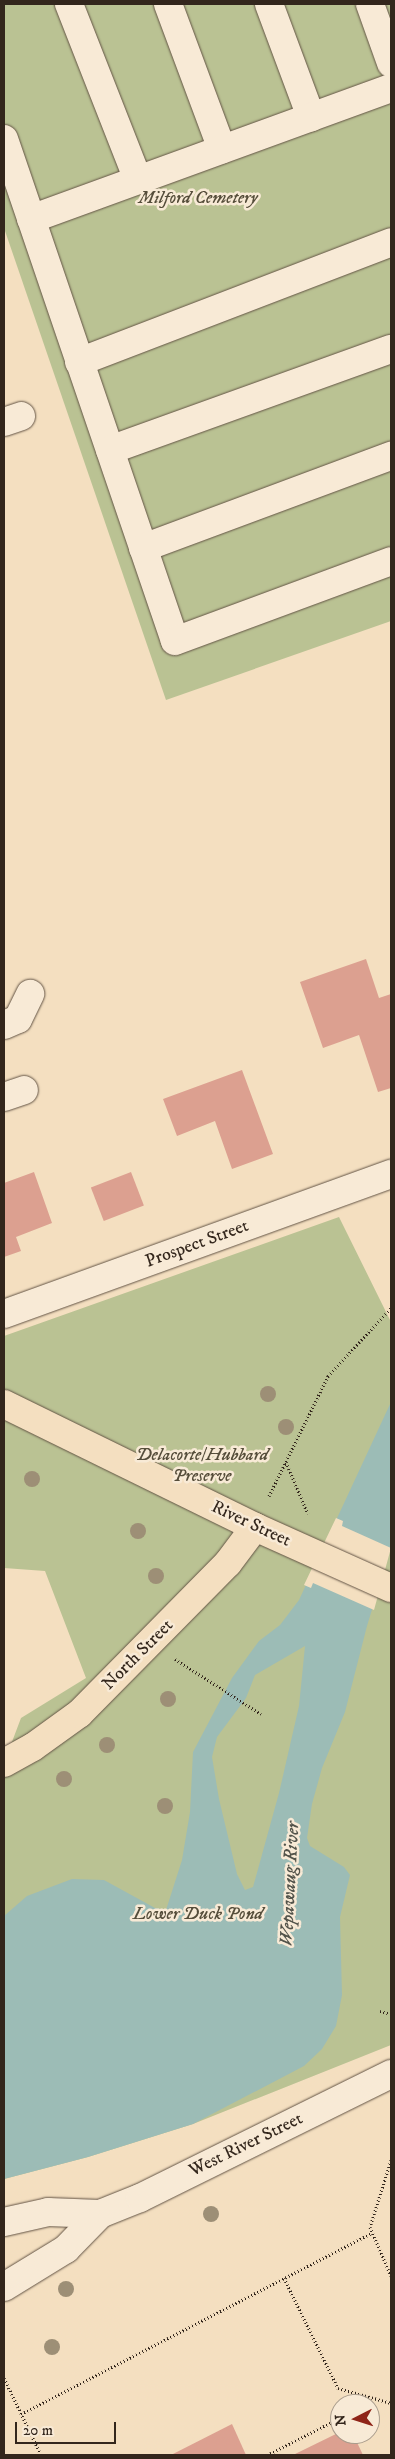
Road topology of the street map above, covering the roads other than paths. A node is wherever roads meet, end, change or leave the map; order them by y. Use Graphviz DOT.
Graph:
graph roads {
  1 [pos="69,4"];
  2 [pos="168,4"];
  3 [pos="270,4"];
  4 [pos="370,4"];
  5 [pos="391,63"];
  6 [pos="391,88"];
  7 [pos="311,117"];
  8 [pos="4,140"];
  9 [pos="222,149"];
  10 [pos="138,180"];
  11 [pos="31,219"];
  12 [pos="391,242"];
  13 [pos="391,349"];
  14 [pos="79,362"];
  15 [pos="110,450"];
  16 [pos="391,456"];
  17 [pos="143,548"];
  18 [pos="391,561"];
  19 [pos="30,994"];
  20 [pos="4,1025"];
  21 [pos="391,1174"];
  22 [pos="4,1314"];
  23 [pos="4,1404"];
  24 [pos="255,1527"];
  25 [pos="391,1588"];
  26 [pos="4,1763"];
  27 [pos="391,2074"];
  28 [pos="100,2214"];
  29 [pos="4,2222"];
  30 [pos="4,2287"];
  1 -- 10 [label="street"];
  2 -- 9 [label="street"];
  3 -- 7 [label="street"];
  4 -- 5 [label="street"];
  6 -- 7 [label="street"];
  7 -- 9 [label="street"];
  8 -- 11 [label="street"];
  9 -- 10 [label="street"];
  10 -- 11 [label="street"];
  11 -- 14 [label="street"];
  12 -- 14 [label="street"];
  13 -- 15 [label="street"];
  14 -- 15 [label="street"];
  15 -- 17 [label="street"];
  16 -- 17 [label="street"];
  17 -- 18 [label="street"];
  19 -- 20 [label="street"];
  21 -- 22 [label="street, Prospect Street"];
  23 -- 24 [label="main road, River Street"];
  24 -- 25 [label="main road, River Street"];
  24 -- 26 [label="main road, North Street"];
  27 -- 28 [label="street, West River Street"];
  28 -- 29 [label="street, West River Street"];
  28 -- 30 [label="street, West River Street"];
}
